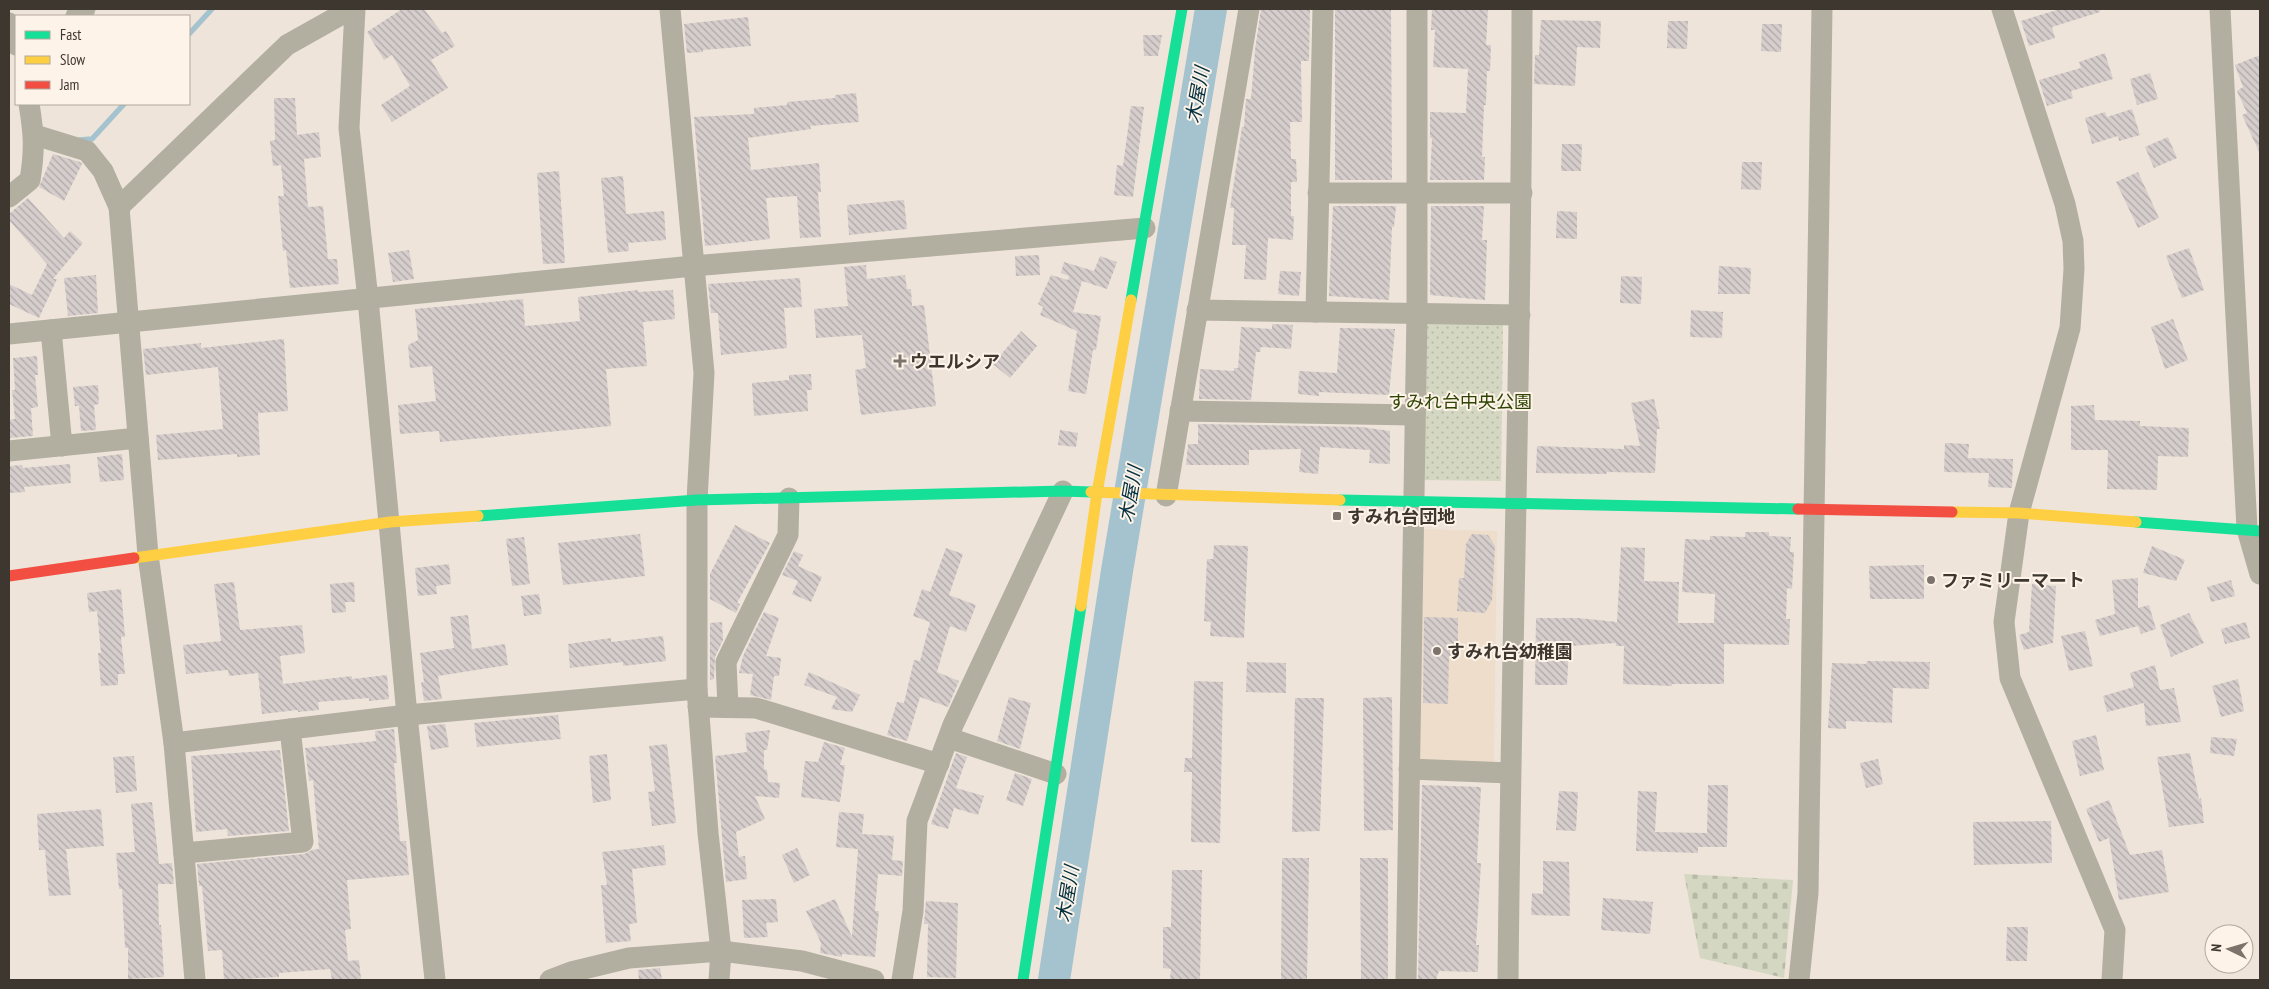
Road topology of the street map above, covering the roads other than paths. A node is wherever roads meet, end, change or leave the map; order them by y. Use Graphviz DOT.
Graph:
graph roads {
  1 [pos="351,9"];
  2 [pos="355,9"];
  3 [pos="670,9"];
  4 [pos="1182,9"];
  5 [pos="1249,9"];
  6 [pos="1323,9"];
  7 [pos="1417,9"];
  8 [pos="1522,9"];
  9 [pos="1822,9"];
  10 [pos="2002,9"];
  11 [pos="2220,9"];
  12 [pos="9,23"];
  13 [pos="15,42"];
  14 [pos="29,105"];
  15 [pos="35,135"];
  16 [pos="1318,193"];
  17 [pos="1417,193"];
  18 [pos="1522,193"];
  19 [pos="9,197"];
  20 [pos="119,207"];
  21 [pos="1145,228"];
  22 [pos="693,266"];
  23 [pos="368,299"];
  24 [pos="1197,310"];
  25 [pos="1316,312"];
  26 [pos="1417,313"];
  27 [pos="1520,315"];
  28 [pos="129,322"];
  29 [pos="51,330"];
  30 [pos="9,334"];
  31 [pos="1180,411"];
  32 [pos="1414,415"];
  33 [pos="138,438"];
  34 [pos="62,446"];
  35 [pos="9,451"];
  36 [pos="1063,491"];
  37 [pos="1097,493"];
  38 [pos="1162,496"];
  39 [pos="789,498"];
  40 [pos="698,500"];
  41 [pos="1414,502"];
  42 [pos="1517,504"];
  43 [pos="1814,509"];
  44 [pos="2020,513"];
  45 [pos="390,522"];
  46 [pos="2254,530"];
  47 [pos="148,555"];
  48 [pos="2260,574"];
  49 [pos="9,576"];
  50 [pos="698,698"];
  51 [pos="728,707"];
  52 [pos="407,715"];
  53 [pos="290,729"];
  54 [pos="949,738"];
  55 [pos="174,743"];
  56 [pos="939,764"];
  57 [pos="1409,769"];
  58 [pos="1510,773"];
  59 [pos="1056,774"];
  60 [pos="184,853"];
  61 [pos="721,951"];
  62 [pos="195,980"];
  63 [pos="435,980"];
  64 [pos="550,980"];
  65 [pos="719,980"];
  66 [pos="874,980"];
  67 [pos="902,980"];
  68 [pos="1023,980"];
  69 [pos="1406,980"];
  70 [pos="1508,980"];
  71 [pos="1799,980"];
  72 [pos="2112,980"];
  1 -- 20 [label="street"];
  2 -- 23 [label="street"];
  3 -- 22 [label="street"];
  4 -- 21 [label="street"];
  5 -- 24 [label="street"];
  6 -- 16 [label="street"];
  7 -- 17 [label="street"];
  8 -- 18 [label="street"];
  9 -- 43 [label="street"];
  10 -- 44 [label="street"];
  11 -- 46 [label="street"];
  12 -- 13 [label="street"];
  14 -- 15 [label="street"];
  15 -- 19 [label="street"];
  15 -- 20 [label="street"];
  16 -- 17 [label="street"];
  16 -- 25 [label="street"];
  17 -- 18 [label="street"];
  17 -- 26 [label="street"];
  18 -- 27 [label="street"];
  20 -- 28 [label="street"];
  21 -- 22 [label="street"];
  21 -- 37 [label="street"];
  22 -- 23 [label="street"];
  22 -- 40 [label="street"];
  23 -- 28 [label="street"];
  23 -- 45 [label="street"];
  24 -- 25 [label="street"];
  24 -- 31 [label="street"];
  25 -- 26 [label="street"];
  26 -- 27 [label="street"];
  26 -- 32 [label="street"];
  27 -- 42 [label="street"];
  28 -- 29 [label="street"];
  28 -- 33 [label="street"];
  29 -- 30 [label="street"];
  29 -- 34 [label="street"];
  31 -- 32 [label="street"];
  31 -- 38 [label="street"];
  32 -- 41 [label="street"];
  33 -- 34 [label="street"];
  33 -- 47 [label="street"];
  34 -- 35 [label="street"];
  36 -- 37 [label="street"];
  36 -- 39 [label="street"];
  36 -- 54 [label="street"];
  37 -- 38 [label="street"];
  37 -- 59 [label="street"];
  38 -- 41 [label="street"];
  39 -- 40 [label="street"];
  39 -- 51 [label="street"];
  40 -- 45 [label="street"];
  40 -- 50 [label="street"];
  41 -- 42 [label="street"];
  41 -- 57 [label="street"];
  42 -- 43 [label="street"];
  42 -- 58 [label="street"];
  43 -- 44 [label="street"];
  43 -- 71 [label="street"];
  44 -- 46 [label="street"];
  44 -- 72 [label="street"];
  45 -- 47 [label="street"];
  45 -- 52 [label="street"];
  46 -- 48 [label="street"];
  47 -- 49 [label="street"];
  47 -- 55 [label="street"];
  50 -- 51 [label="street"];
  50 -- 52 [label="street"];
  50 -- 61 [label="street"];
  51 -- 56 [label="street"];
  52 -- 53 [label="street"];
  52 -- 63 [label="street"];
  53 -- 55 [label="street"];
  53 -- 60 [label="street"];
  54 -- 56 [label="street"];
  54 -- 59 [label="street"];
  55 -- 60 [label="street"];
  56 -- 67 [label="street"];
  57 -- 58 [label="street"];
  57 -- 69 [label="street"];
  58 -- 70 [label="street"];
  59 -- 68 [label="street"];
  60 -- 62 [label="street"];
  61 -- 64 [label="street"];
  61 -- 65 [label="street"];
  61 -- 66 [label="street"];
}
